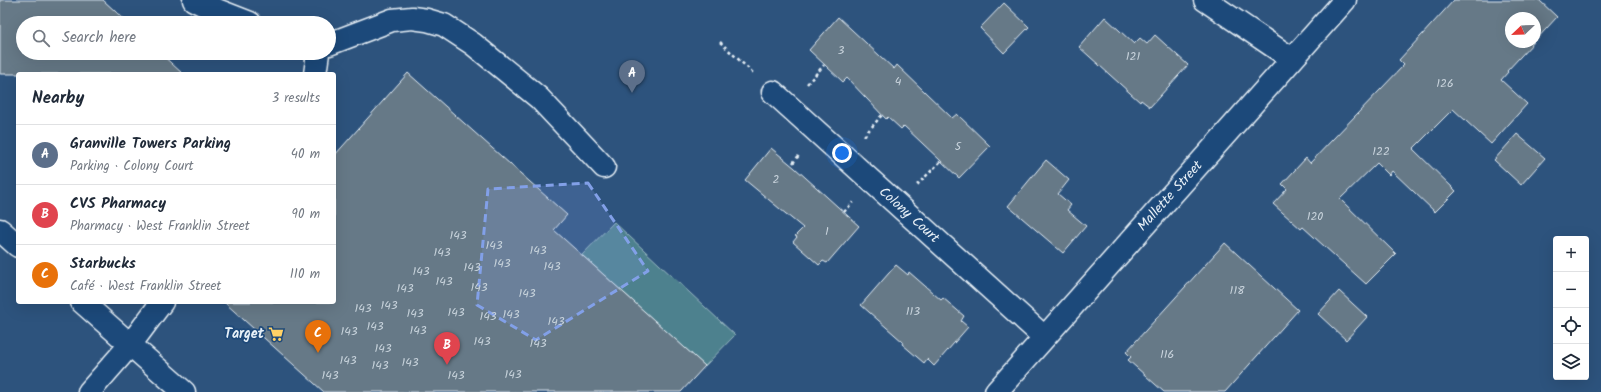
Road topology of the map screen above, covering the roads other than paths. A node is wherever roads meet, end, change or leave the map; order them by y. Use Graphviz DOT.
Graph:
graph roads {
  1 [pos="194,0"];
  2 [pos="1205,0"];
  3 [pos="1345,0"];
  4 [pos="232,16"];
  5 [pos="336,41"];
  6 [pos="1292,59"];
  7 [pos="317,60"];
  8 [pos="315,72"];
  9 [pos="773,92"];
  10 [pos="604,167"];
  11 [pos="0,230"];
  12 [pos="16,244"];
  13 [pos="84,304"];
  14 [pos="161,304"];
  15 [pos="1044,337"];
  16 [pos="130,345"];
  17 [pos="89,392"];
  18 [pos="184,392"];
  19 [pos="996,392"];
  1 -- 4 [label="street"];
  2 -- 6 [label="street"];
  3 -- 6 [label="street, Mallette Street"];
  5 -- 10 [label="street"];
  6 -- 15 [label="street, Mallette Street"];
  7 -- 8 [label="street"];
  9 -- 15 [label="street, Colony Court"];
  11 -- 12 [label="street"];
  13 -- 16 [label="street"];
  14 -- 16 [label="street"];
  15 -- 19 [label="street, Mallette Street"];
  16 -- 17 [label="street"];
  16 -- 18 [label="street"];
}
